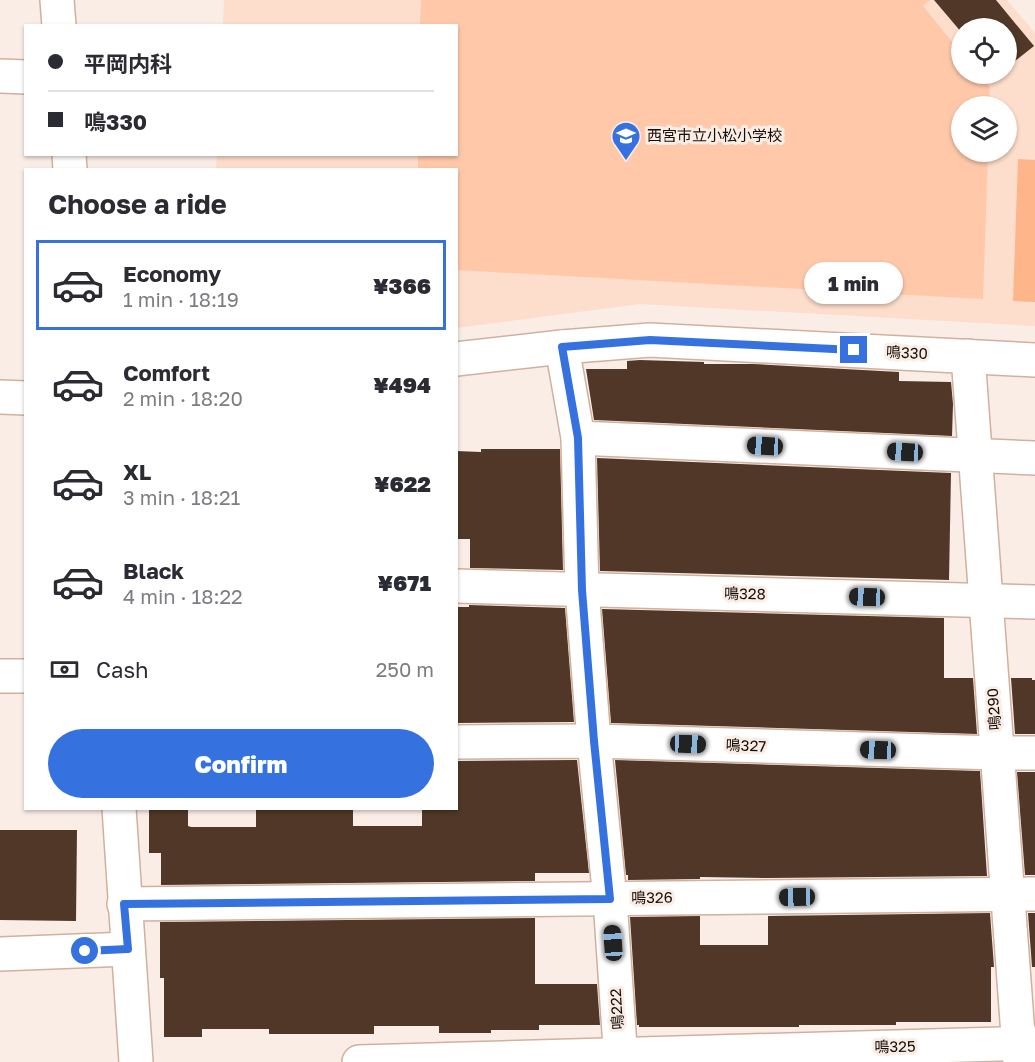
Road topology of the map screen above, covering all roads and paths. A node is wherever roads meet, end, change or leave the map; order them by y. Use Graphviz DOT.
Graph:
graph roads {
  1 [pos="57,0"];
  2 [pos="58,24"];
  3 [pos="0,76"];
  4 [pos="24,77"];
  5 [pos="562,347"];
  6 [pos="968,356"];
  7 [pos="458,359"];
  8 [pos="1035,360"];
  9 [pos="0,397"];
  10 [pos="24,398"];
  11 [pos="578,438"];
  12 [pos="975,455"];
  13 [pos="1035,458"];
  14 [pos="458,586"];
  15 [pos="582,590"];
  16 [pos="986,600"];
  17 [pos="1035,602"];
  18 [pos="0,676"];
  19 [pos="24,676"];
  20 [pos="594,741"];
  21 [pos="458,742"];
  22 [pos="997,753"];
  23 [pos="1035,753"];
  24 [pos="119,810"];
  25 [pos="1021,894"];
  26 [pos="610,899"];
  27 [pos="124,904"];
  28 [pos="128,949"];
  29 [pos="0,954"];
  30 [pos="1024,1050"];
  31 [pos="620,1058"];
  32 [pos="136,1062"];
  33 [pos="359,1062"];
  1 -- 2 [label="street"];
  3 -- 4 [label="street"];
  5 -- 6 [label="street, 鳴330"];
  5 -- 7 [label="street, 鳴330"];
  5 -- 11 [label="street, 鳴222"];
  6 -- 8 [label="street, 鳴330"];
  6 -- 12 [label="street, 鳴290"];
  9 -- 10 [label="street"];
  11 -- 12 [label="street"];
  11 -- 15 [label="street, 鳴222"];
  12 -- 13 [label="street"];
  12 -- 16 [label="street, 鳴290"];
  14 -- 15 [label="street, 鳴328"];
  15 -- 16 [label="street, 鳴328"];
  15 -- 20 [label="street, 鳴222"];
  16 -- 17 [label="street, 鳴328"];
  16 -- 22 [label="street, 鳴290"];
  18 -- 19 [label="street"];
  20 -- 21 [label="street, 鳴327"];
  20 -- 22 [label="street, 鳴327"];
  20 -- 26 [label="street, 鳴222"];
  22 -- 23 [label="street, 鳴327"];
  22 -- 25 [label="street, 鳴290"];
  24 -- 27 [label="street"];
  25 -- 26 [label="street, 鳴326"];
  25 -- 30 [label="street, 鳴290"];
  26 -- 27 [label="street, 鳴326"];
  26 -- 31 [label="street, 鳴222"];
  27 -- 28 [label="street"];
  28 -- 29 [label="street"];
  28 -- 32 [label="street"];
  30 -- 31 [label="street, 鳴325"];
  31 -- 33 [label="street, 鳴325"];
}
